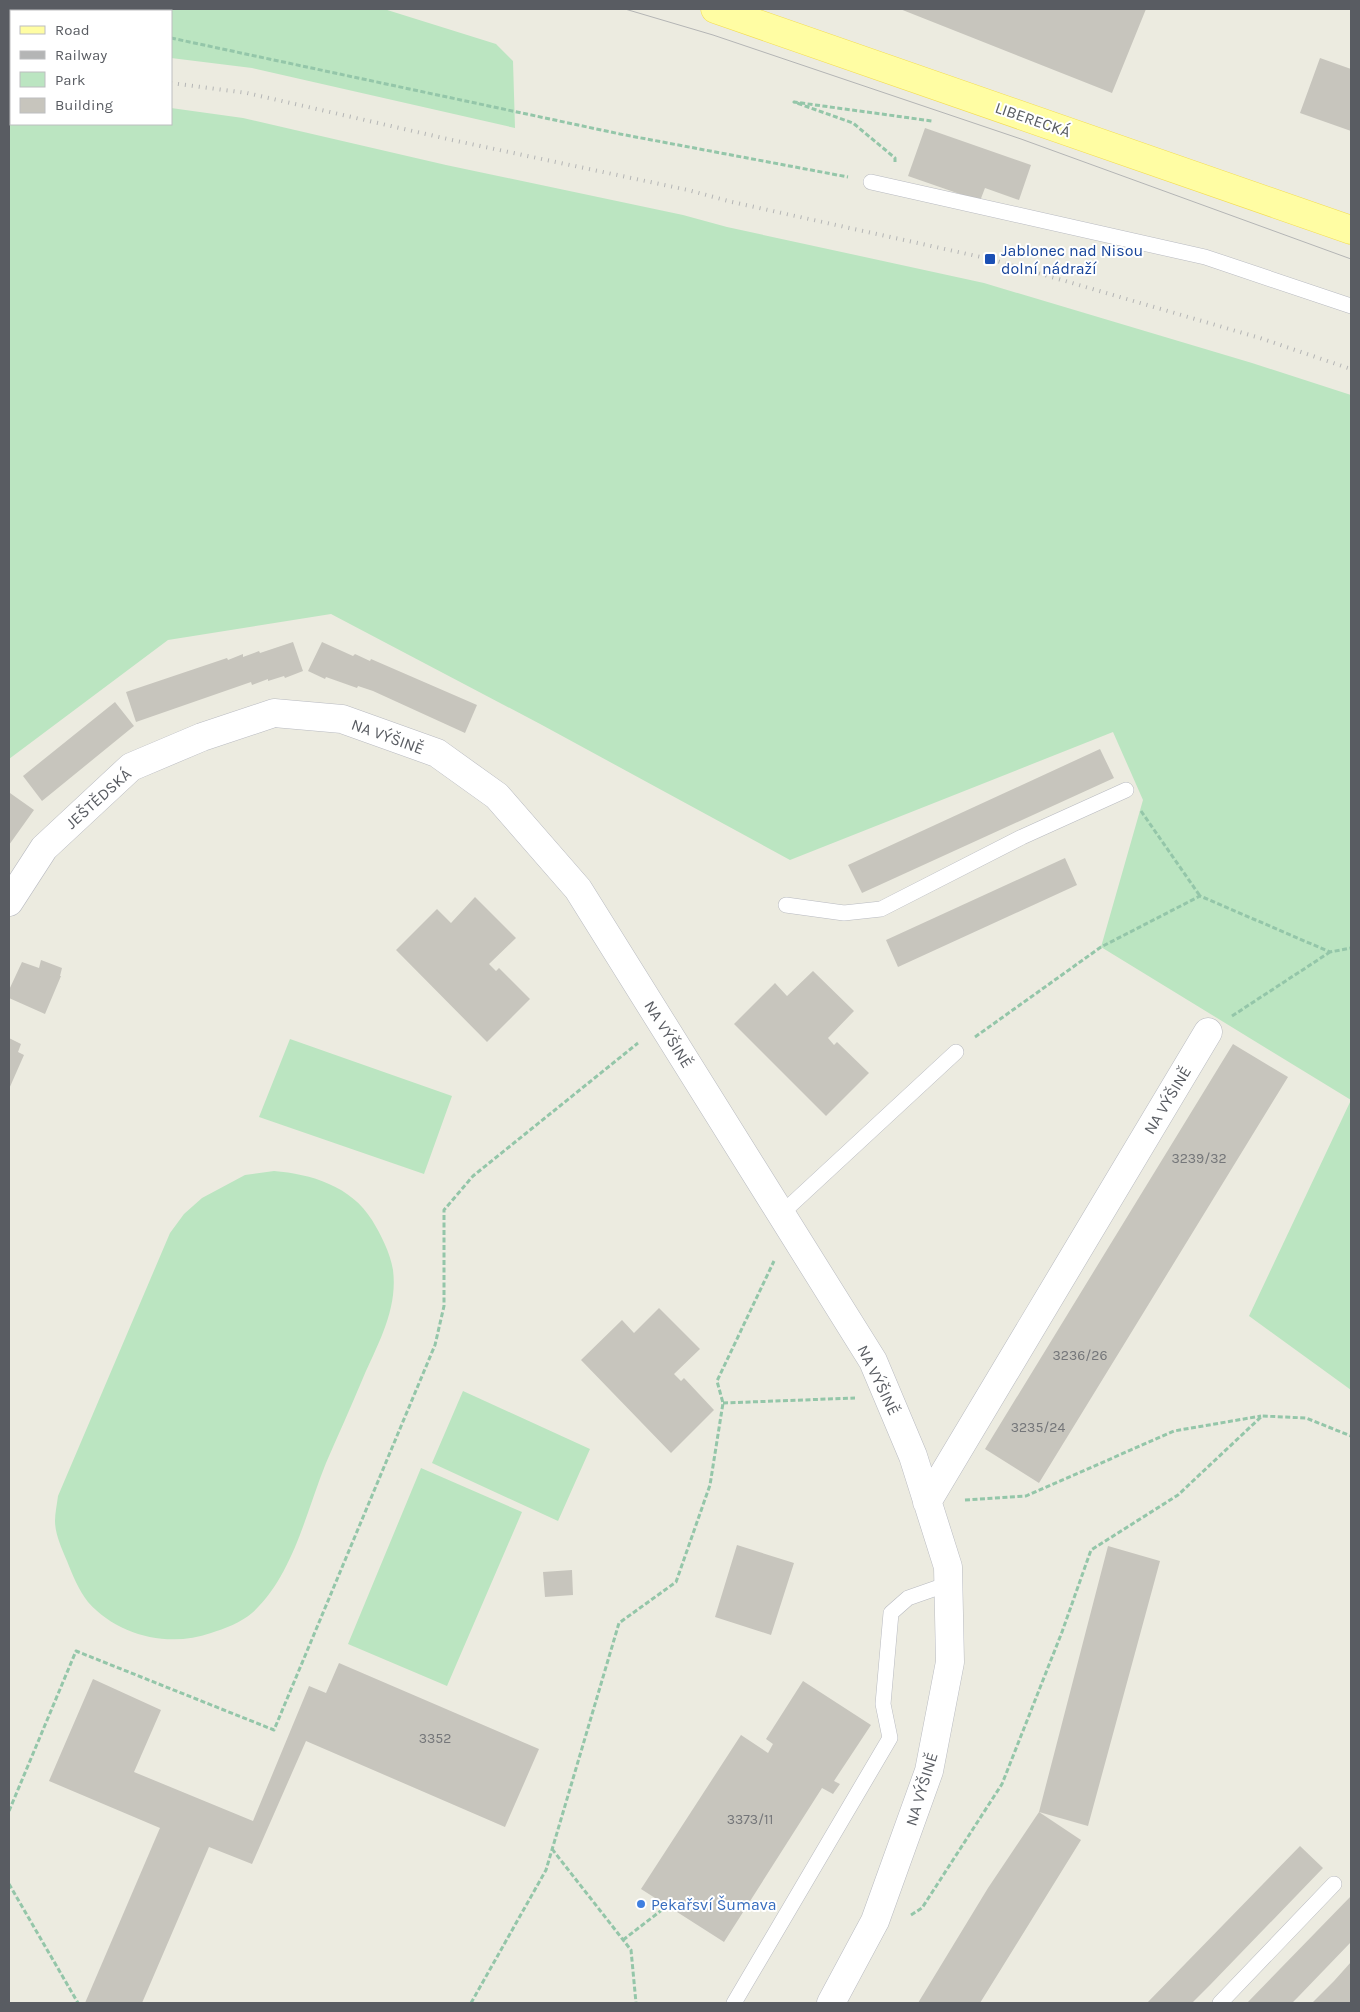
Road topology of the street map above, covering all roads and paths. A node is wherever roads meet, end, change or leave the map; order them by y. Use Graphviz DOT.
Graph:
graph roads {
  1 [pos="715,9"];
  2 [pos="172,38"];
  3 [pos="932,121"];
  4 [pos="871,182"];
  5 [pos="895,188"];
  6 [pos="1351,230"];
  7 [pos="1351,306"];
  8 [pos="274,713"];
  9 [pos="1126,790"];
  10 [pos="1200,896"];
  11 [pos="9,902"];
  12 [pos="786,905"];
  13 [pos="1351,948"];
  14 [pos="1330,952"];
  15 [pos="662,1024"];
  16 [pos="1208,1032"];
  17 [pos="956,1052"];
  18 [pos="785,1221"];
  19 [pos="889,1396"];
  20 [pos="723,1403"];
  21 [pos="1262,1416"];
  22 [pos="1351,1436"];
  23 [pos="927,1502"];
  24 [pos="948,1584"];
  25 [pos="9,1811"];
  26 [pos="552,1849"];
  27 [pos="9,1884"];
  28 [pos="1334,1884"];
  29 [pos="667,1906"];
  30 [pos="906,1918"];
  31 [pos="623,1940"];
  32 [pos="78,2003"];
  33 [pos="471,2003"];
  34 [pos="636,2003"];
  35 [pos="734,2003"];
  36 [pos="831,2003"];
  37 [pos="1220,2003"];
  1 -- 6 [label="main road, LIBERECKÁ"];
  2 -- 4 [label="path"];
  3 -- 5 [label="path"];
  4 -- 5 [label="lane"];
  5 -- 7 [label="lane"];
  8 -- 11 [label="street, JEŠTĚDSKÁ"];
  8 -- 15 [label="street, NA VÝŠINĚ"];
  9 -- 10 [label="path"];
  9 -- 12 [label="lane"];
  10 -- 14 [label="path"];
  10 -- 17 [label="path"];
  13 -- 14 [label="path"];
  14 -- 16 [label="path"];
  15 -- 18 [label="street, NA VÝŠINĚ"];
  15 -- 25 [label="path"];
  16 -- 23 [label="street, NA VÝŠINĚ"];
  17 -- 18 [label="lane"];
  18 -- 19 [label="street, NA VÝŠINĚ"];
  18 -- 20 [label="path"];
  19 -- 20 [label="path"];
  19 -- 23 [label="street, NA VÝŠINĚ"];
  20 -- 26 [label="path"];
  21 -- 22 [label="path"];
  21 -- 23 [label="path"];
  21 -- 30 [label="path"];
  23 -- 24 [label="street, NA VÝŠINĚ"];
  24 -- 35 [label="lane"];
  24 -- 36 [label="street, NA VÝŠINĚ"];
  26 -- 31 [label="path"];
  26 -- 33 [label="path"];
  27 -- 32 [label="path"];
  28 -- 37 [label="lane"];
  29 -- 31 [label="path"];
  31 -- 34 [label="path"];
}
